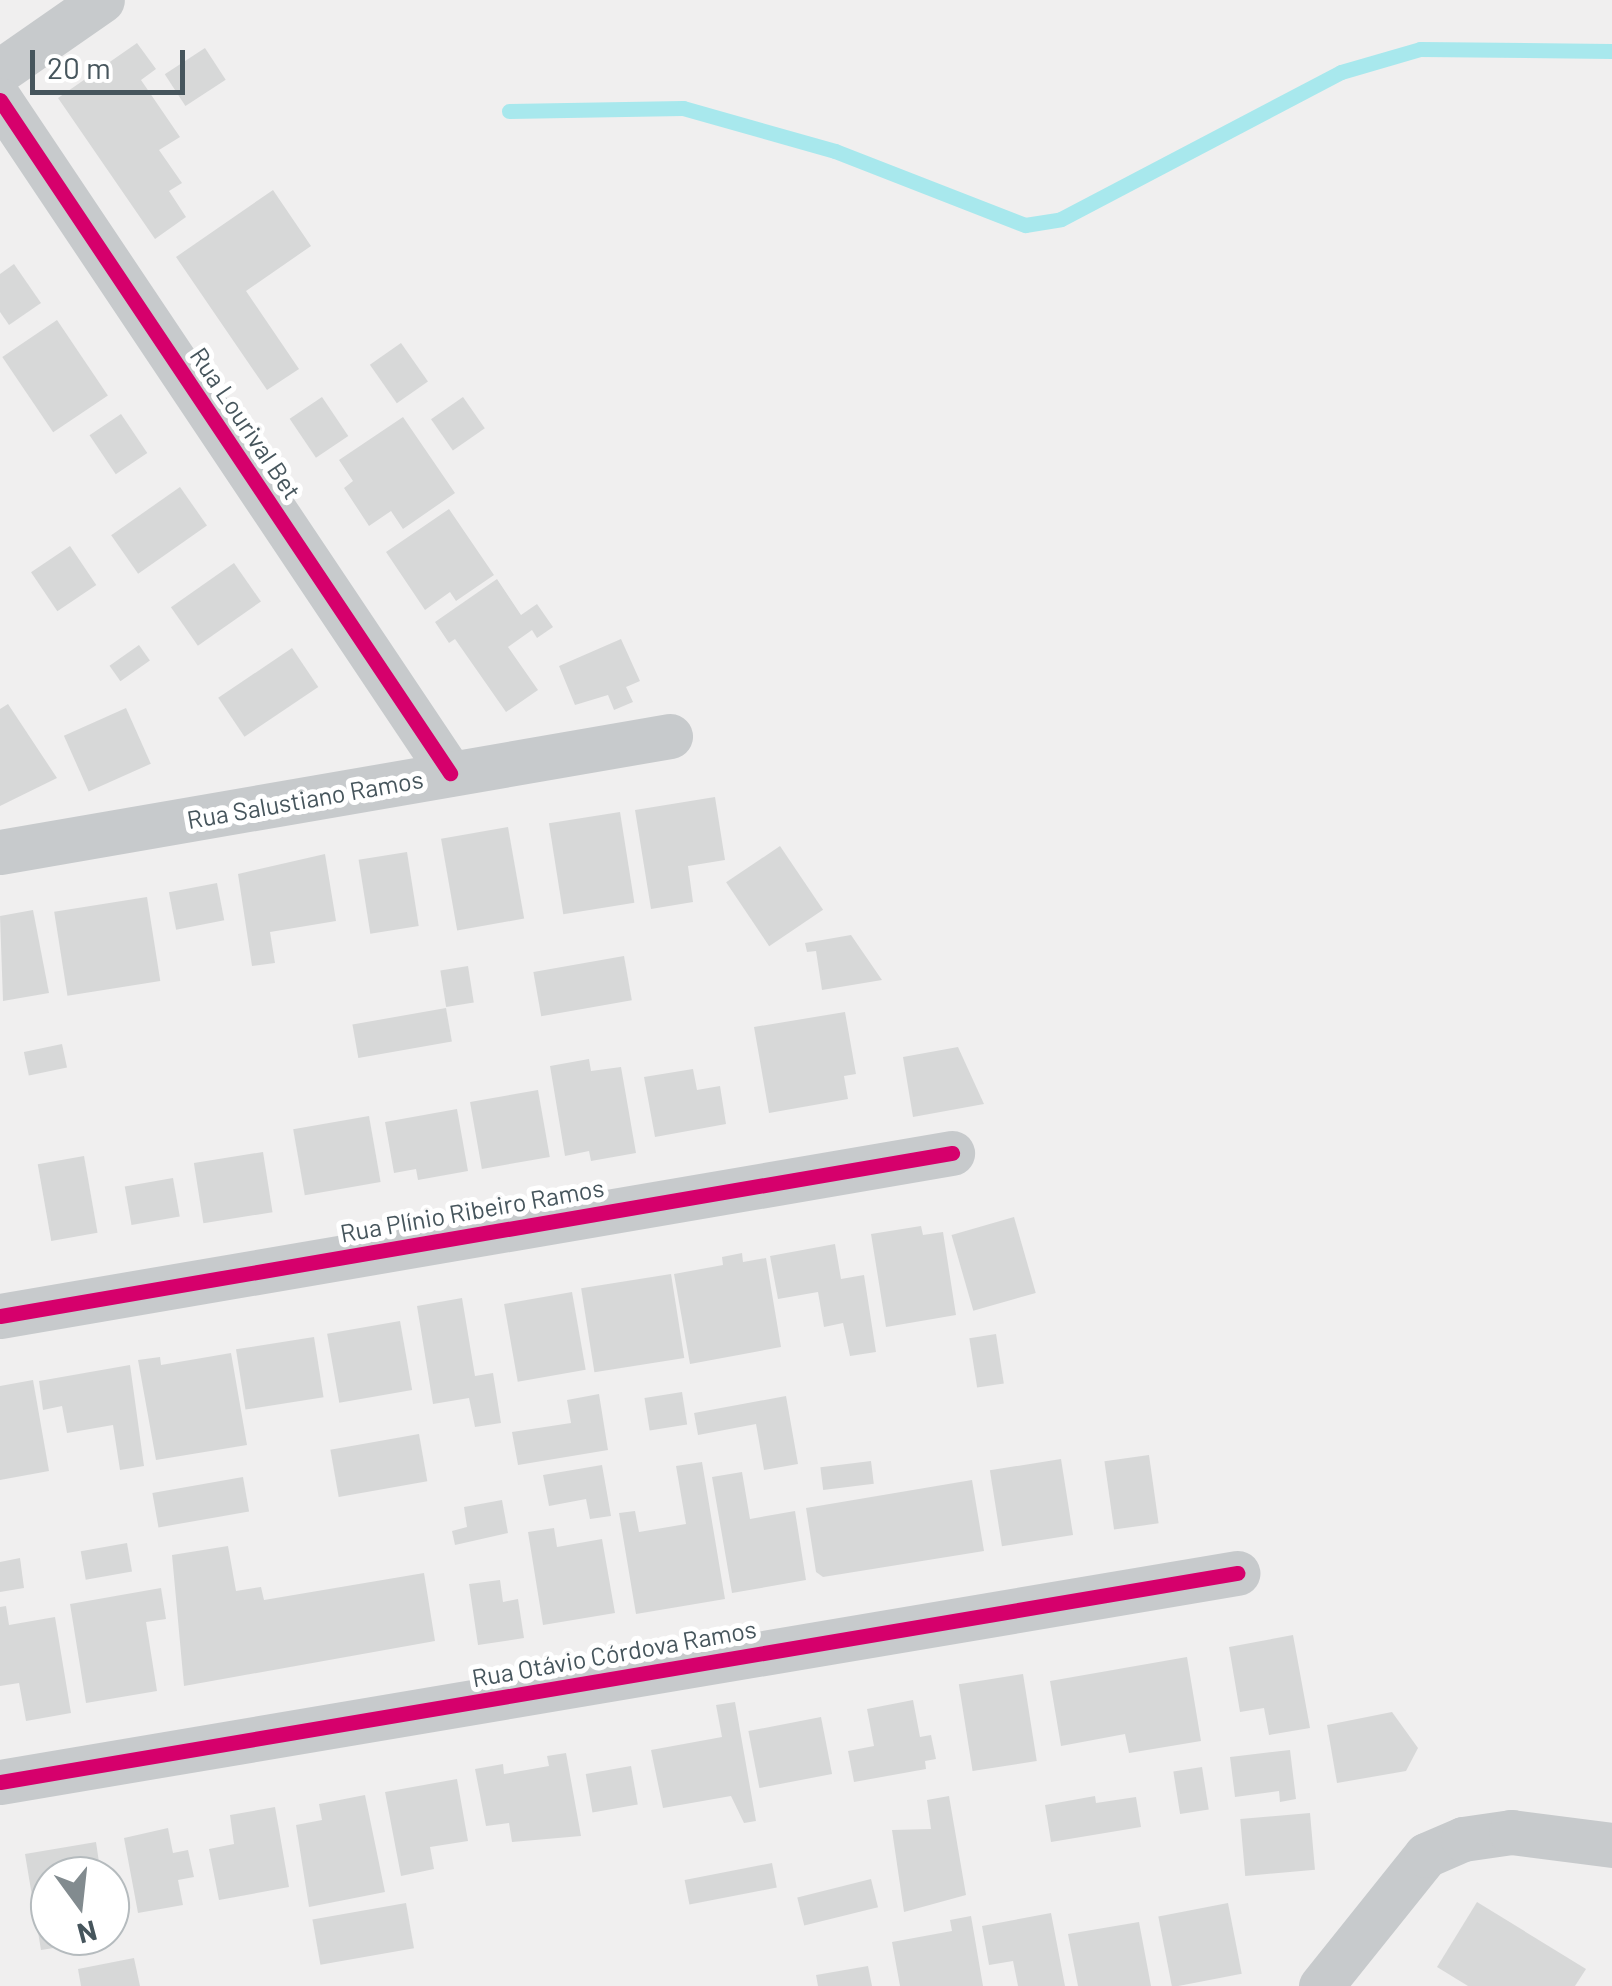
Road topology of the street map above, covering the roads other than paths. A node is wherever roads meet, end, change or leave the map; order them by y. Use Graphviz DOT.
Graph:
graph roads {
  1 [pos="102,0"];
  2 [pos="0,71"];
  3 [pos="0,100"];
  4 [pos="670,736"];
  5 [pos="450,773"];
  6 [pos="0,852"];
  7 [pos="952,1153"];
  8 [pos="0,1316"];
  9 [pos="1237,1573"];
  10 [pos="0,1782"];
  11 [pos="1612,1845"];
  12 [pos="1321,1986"];
  1 -- 2 [label="street"];
  3 -- 5 [label="street, Rua Lourival Bet"];
  4 -- 5 [label="street, Rua Salustiano Ramos"];
  5 -- 6 [label="street, Rua Salustiano Ramos"];
  7 -- 8 [label="street, Rua Plínio Ribeiro Ramos"];
  9 -- 10 [label="street, Rua Otávio Córdova Ramos"];
  11 -- 12 [label="street"];
}
